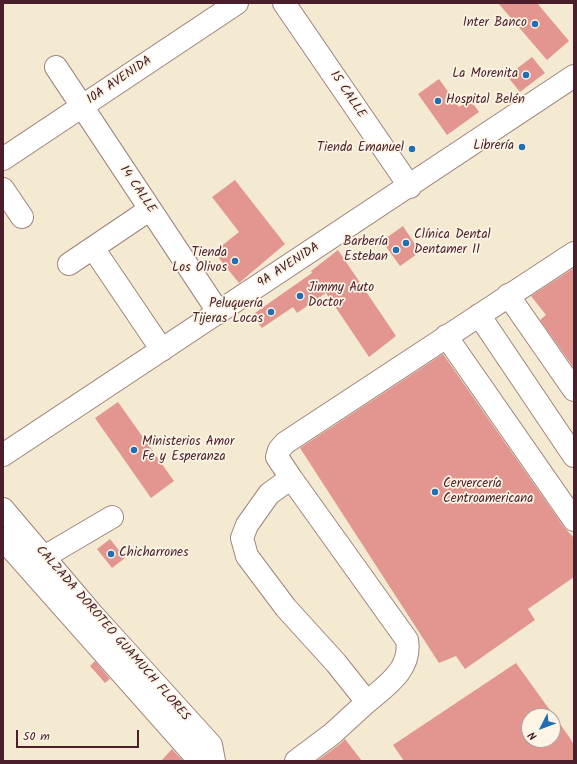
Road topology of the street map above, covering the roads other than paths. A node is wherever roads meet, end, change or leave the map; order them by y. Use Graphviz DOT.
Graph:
graph roads {
  1 [pos="237,3"];
  2 [pos="284,3"];
  3 [pos="56,67"];
  4 [pos="574,76"];
  5 [pos="81,107"];
  6 [pos="3,159"];
  7 [pos="410,187"];
  8 [pos="3,189"];
  9 [pos="150,210"];
  10 [pos="22,217"];
  11 [pos="93,248"];
  12 [pos="574,252"];
  13 [pos="69,264"];
  14 [pos="508,295"];
  15 [pos="219,313"];
  16 [pos="479,315"];
  17 [pos="446,336"];
  18 [pos="162,350"];
  19 [pos="574,390"];
  20 [pos="3,455"];
  21 [pos="574,456"];
  22 [pos="291,478"];
  23 [pos="3,509"];
  24 [pos="112,517"];
  25 [pos="574,520"];
  26 [pos="3,539"];
  27 [pos="44,557"];
  28 [pos="367,702"];
  29 [pos="205,761"];
  30 [pos="214,761"];
  31 [pos="296,761"];
  1 -- 5 [label="street, 10A AVENIDA"];
  2 -- 7 [label="street, 15 CALLE"];
  3 -- 5 [label="street, 14 CALLE"];
  4 -- 7 [label="street, 9A AVENIDA"];
  5 -- 6 [label="street, 10A AVENIDA"];
  5 -- 9 [label="street, 14 CALLE"];
  7 -- 15 [label="street, 9A AVENIDA"];
  8 -- 10 [label="street"];
  9 -- 11 [label="street"];
  9 -- 15 [label="street, 14 CALLE"];
  11 -- 13 [label="street"];
  11 -- 18 [label="street"];
  12 -- 14 [label="street"];
  14 -- 16 [label="street"];
  14 -- 19 [label="street"];
  15 -- 18 [label="street, 9A AVENIDA"];
  16 -- 17 [label="street"];
  16 -- 21 [label="street"];
  17 -- 22 [label="street"];
  17 -- 25 [label="street"];
  18 -- 20 [label="street, 9A AVENIDA"];
  22 -- 28 [label="street"];
  22 -- 28 [label="street"];
  23 -- 27 [label="street, CALZADA DOROTEO GUAMUCH FLORES"];
  24 -- 27 [label="street"];
  26 -- 29 [label="street, CALZADA DOROTEO GUAMUCH FLORES"];
  27 -- 30 [label="street, CALZADA DOROTEO GUAMUCH FLORES"];
  28 -- 31 [label="street"];
}
